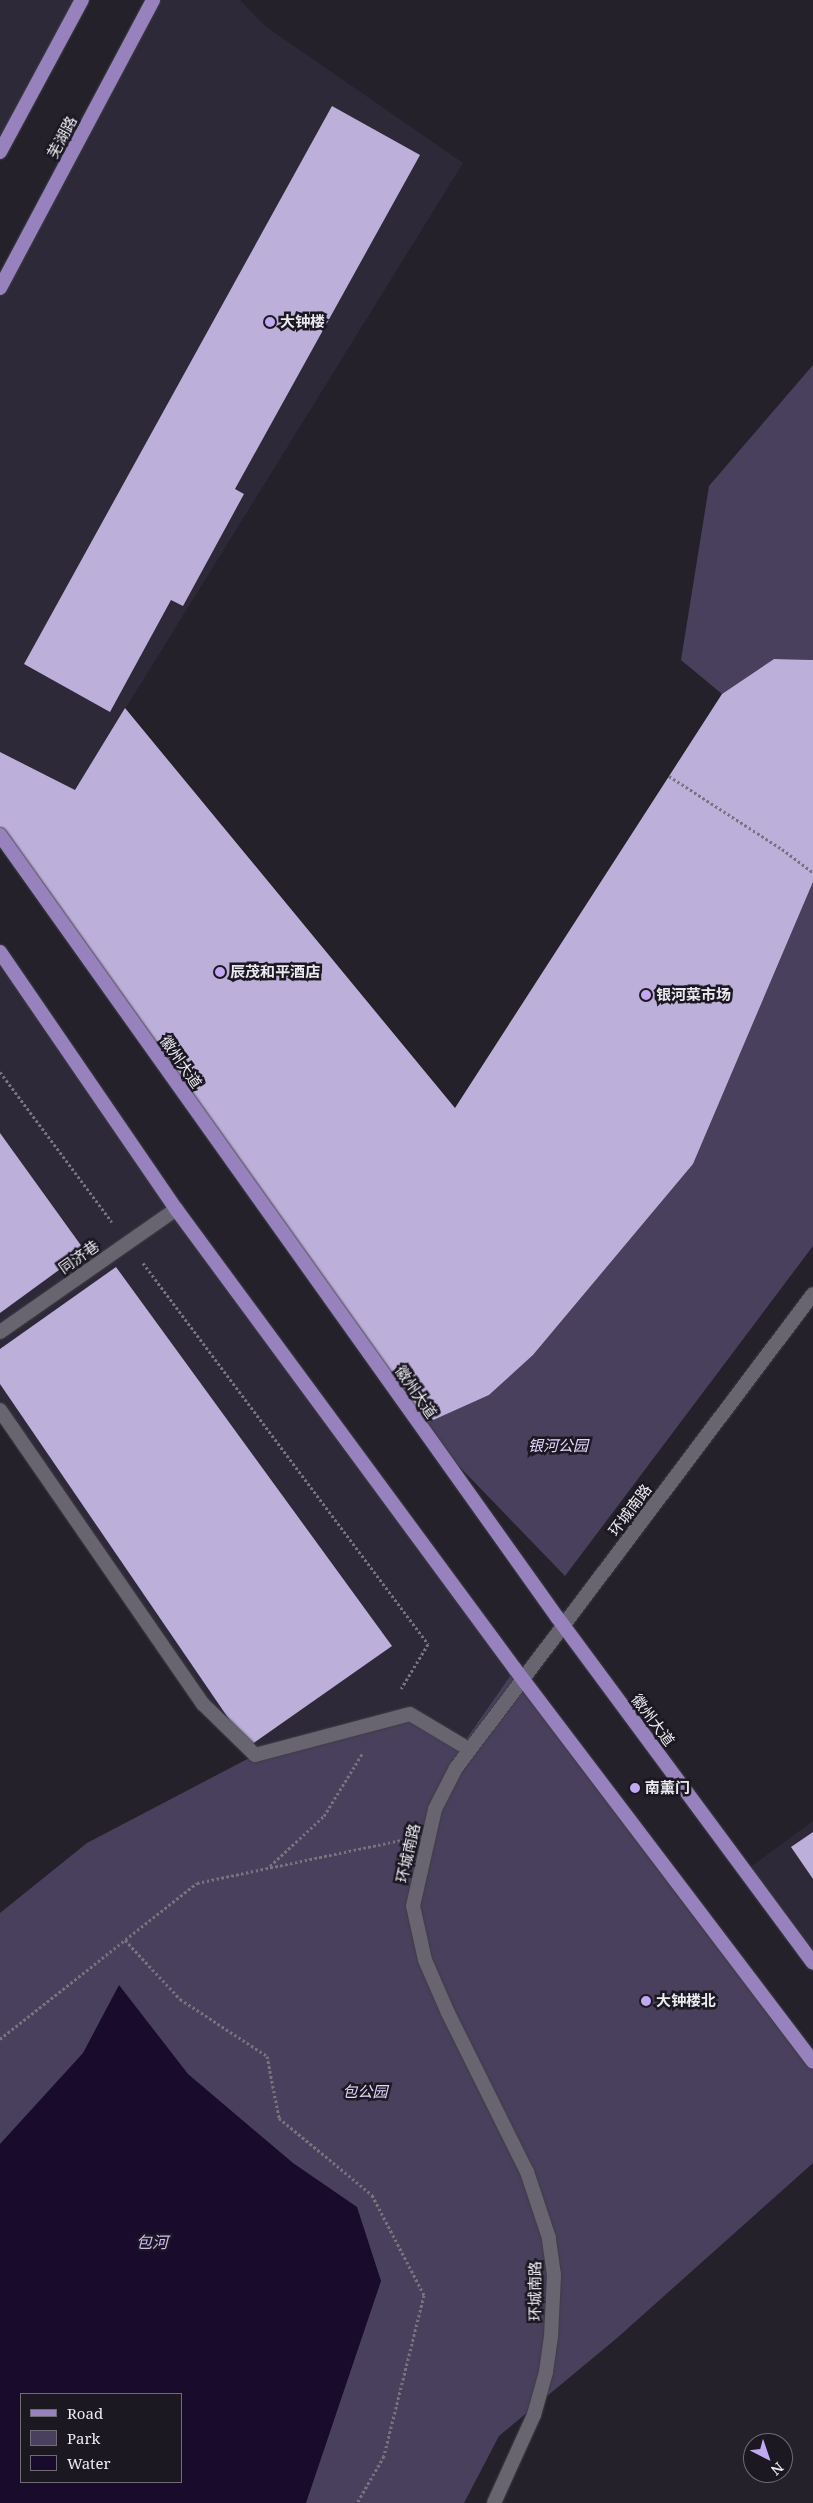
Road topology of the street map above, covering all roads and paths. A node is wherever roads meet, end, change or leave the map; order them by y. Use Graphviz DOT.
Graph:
graph roads {
  1 [pos="82,0"];
  2 [pos="152,0"];
  3 [pos="0,152"];
  4 [pos="0,288"];
  5 [pos="669,776"];
  6 [pos="0,836"];
  7 [pos="813,872"];
  8 [pos="0,952"];
  9 [pos="0,1072"];
  10 [pos="176,1209"];
  11 [pos="128,1243"];
  12 [pos="813,1294"];
  13 [pos="0,1332"];
  14 [pos="0,1410"];
  15 [pos="563,1625"];
  16 [pos="523,1679"];
  17 [pos="381,1722"];
  18 [pos="462,1745"];
  19 [pos="429,1834"];
  20 [pos="270,1866"];
  21 [pos="125,1940"];
  22 [pos="813,1963"];
  23 [pos="0,2039"];
  24 [pos="813,2062"];
  25 [pos="357,2503"];
  26 [pos="494,2503"];
  1 -- 3 [label="main road"];
  2 -- 4 [label="main road, 芜湖路"];
  5 -- 7 [label="path"];
  6 -- 15 [label="main road, 徽州大道"];
  8 -- 10 [label="main road"];
  9 -- 11 [label="path"];
  10 -- 11 [label="street, 同济巷"];
  10 -- 16 [label="main road"];
  11 -- 13 [label="street, 同济巷"];
  11 -- 17 [label="path"];
  12 -- 15 [label="street, 环城南路"];
  14 -- 17 [label="street"];
  15 -- 16 [label="street, 环城南路"];
  15 -- 22 [label="main road, 徽州大道"];
  16 -- 19 [label="street, 环城南路"];
  16 -- 24 [label="main road"];
  17 -- 18 [label="street"];
  17 -- 20 [label="path"];
  19 -- 20 [label="path"];
  19 -- 26 [label="street, 环城南路"];
  20 -- 21 [label="path"];
  21 -- 23 [label="path"];
  21 -- 25 [label="path"];
}
